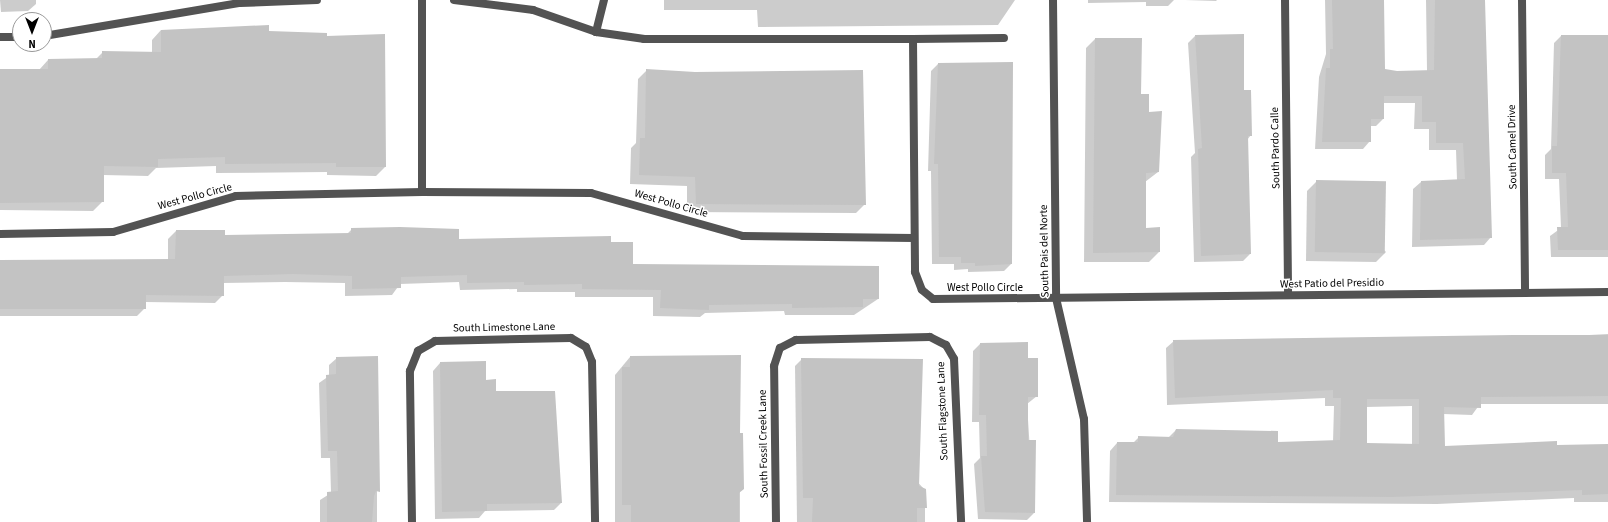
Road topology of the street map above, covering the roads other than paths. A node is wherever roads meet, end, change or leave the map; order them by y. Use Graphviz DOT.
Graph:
graph roads {
  1 [pos="317,0"];
  2 [pos="422,0"];
  3 [pos="454,0"];
  4 [pos="604,0"];
  5 [pos="1053,0"];
  6 [pos="1285,0"];
  7 [pos="1522,0"];
  8 [pos="596,32"];
  9 [pos="52,35"];
  10 [pos="12,37"];
  11 [pos="0,38"];
  12 [pos="913,38"];
  13 [pos="1004,38"];
  14 [pos="422,192"];
  15 [pos="0,234"];
  16 [pos="914,238"];
  17 [pos="1608,292"];
  18 [pos="1525,293"];
  19 [pos="1288,295"];
  20 [pos="1056,298"];
  21 [pos="774,366"];
  22 [pos="412,522"];
  23 [pos="595,522"];
  24 [pos="776,522"];
  25 [pos="961,522"];
  26 [pos="1087,522"];
  1 -- 9 [label="street"];
  2 -- 14 [label="street"];
  3 -- 8 [label="street"];
  4 -- 8 [label="street"];
  5 -- 20 [label="street, South Pais del Norte"];
  6 -- 19 [label="street, South Pardo Calle"];
  7 -- 18 [label="street, South Camel Drive"];
  8 -- 12 [label="street"];
  10 -- 11 [label="street"];
  12 -- 13 [label="street"];
  12 -- 16 [label="street, West Pollo Circle"];
  14 -- 15 [label="street, West Pollo Circle"];
  14 -- 16 [label="street, West Pollo Circle"];
  16 -- 20 [label="street, West Pollo Circle"];
  17 -- 18 [label="street, West Patio del Presidio"];
  18 -- 19 [label="street, West Patio del Presidio"];
  19 -- 20 [label="street, West Patio del Presidio"];
  20 -- 26 [label="street, South Pais del Norte"];
  21 -- 24 [label="street, South Fossil Creek Lane"];
  21 -- 25 [label="street, South Flagstone Lane"];
  22 -- 23 [label="street, South Limestone Lane"];
}
